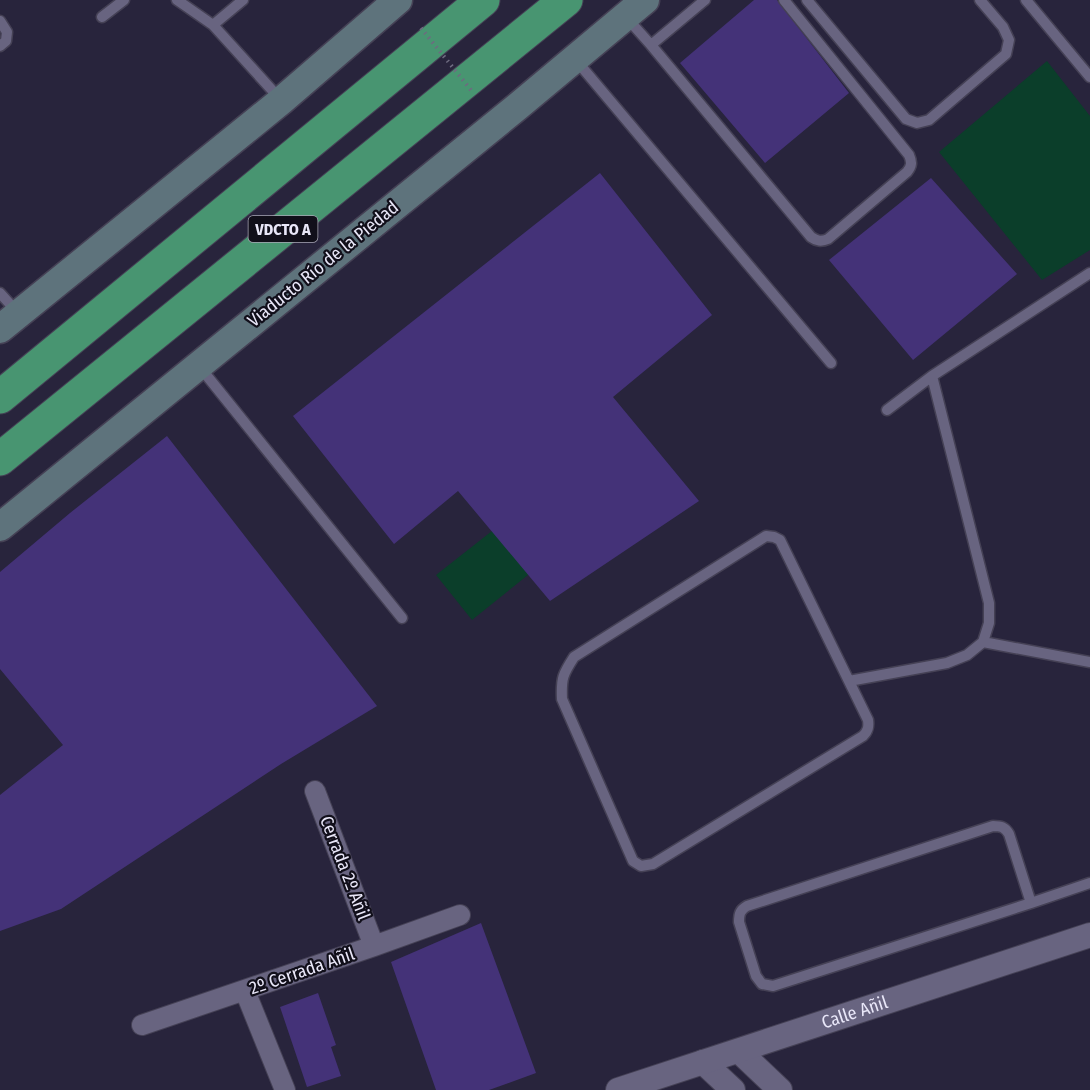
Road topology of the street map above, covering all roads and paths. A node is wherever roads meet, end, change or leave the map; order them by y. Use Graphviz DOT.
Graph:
graph roads {
  1 [pos="124,0"];
  2 [pos="177,0"];
  3 [pos="243,0"];
  4 [pos="398,0"];
  5 [pos="483,0"];
  6 [pos="566,0"];
  7 [pos="705,0"];
  8 [pos="784,0"];
  9 [pos="807,0"];
  10 [pos="981,0"];
  11 [pos="1026,0"];
  12 [pos="635,8"];
  13 [pos="102,18"];
  14 [pos="0,21"];
  15 [pos="213,25"];
  16 [pos="421,28"];
  17 [pos="651,45"];
  18 [pos="0,46"];
  19 [pos="575,59"];
  20 [pos="1090,77"];
  21 [pos="471,90"];
  22 [pos="281,100"];
  23 [pos="1090,273"];
  24 [pos="0,293"];
  25 [pos="10,322"];
  26 [pos="831,363"];
  27 [pos="199,365"];
  28 [pos="932,376"];
  29 [pos="0,397"];
  30 [pos="887,410"];
  31 [pos="0,459"];
  32 [pos="0,527"];
  33 [pos="402,618"];
  34 [pos="983,642"];
  35 [pos="1090,662"];
  36 [pos="849,681"];
  37 [pos="315,791"];
  38 [pos="1090,883"];
  39 [pos="1031,903"];
  40 [pos="460,915"];
  41 [pos="1090,935"];
  42 [pos="375,946"];
  43 [pos="245,991"];
  44 [pos="142,1025"];
  45 [pos="739,1051"];
  46 [pos="704,1062"];
  47 [pos="285,1090"];
  48 [pos="618,1090"];
  49 [pos="733,1090"];
  50 [pos="780,1090"];
  1 -- 13 [label="lane"];
  2 -- 15 [label="lane"];
  3 -- 15 [label="lane"];
  4 -- 22 [label="main road"];
  5 -- 29 [label="highway, VDCTO A"];
  6 -- 31 [label="highway, VDCTO A"];
  7 -- 17 [label="lane"];
  8 -- 17 [label="lane"];
  9 -- 10 [label="lane"];
  11 -- 20 [label="lane"];
  12 -- 17 [label="lane"];
  12 -- 19 [label="main road, Viaducto Río de la Piedad"];
  14 -- 18 [label="lane"];
  15 -- 22 [label="lane"];
  16 -- 21 [label="path, bridge"];
  19 -- 26 [label="lane"];
  19 -- 27 [label="main road, Viaducto Río de la Piedad"];
  22 -- 25 [label="main road"];
  23 -- 28 [label="lane"];
  24 -- 25 [label="lane"];
  27 -- 32 [label="main road, Viaducto Río de la Piedad"];
  27 -- 33 [label="lane"];
  28 -- 30 [label="lane"];
  28 -- 34 [label="lane"];
  34 -- 35 [label="lane"];
  34 -- 36 [label="lane"];
  36 -- 36 [label="lane"];
  37 -- 42 [label="street, Cerrada 2º Añil"];
  38 -- 39 [label="lane"];
  39 -- 39 [label="lane"];
  40 -- 42 [label="street, 2º Cerrada Añil"];
  41 -- 45 [label="street, Calle Añil"];
  42 -- 43 [label="street, 2º Cerrada Añil"];
  43 -- 44 [label="street, 2º Cerrada Añil"];
  43 -- 47 [label="street"];
  45 -- 46 [label="street, Calle Añil"];
  45 -- 50 [label="street"];
  46 -- 48 [label="street, Calle Añil"];
  46 -- 49 [label="street"];
}
